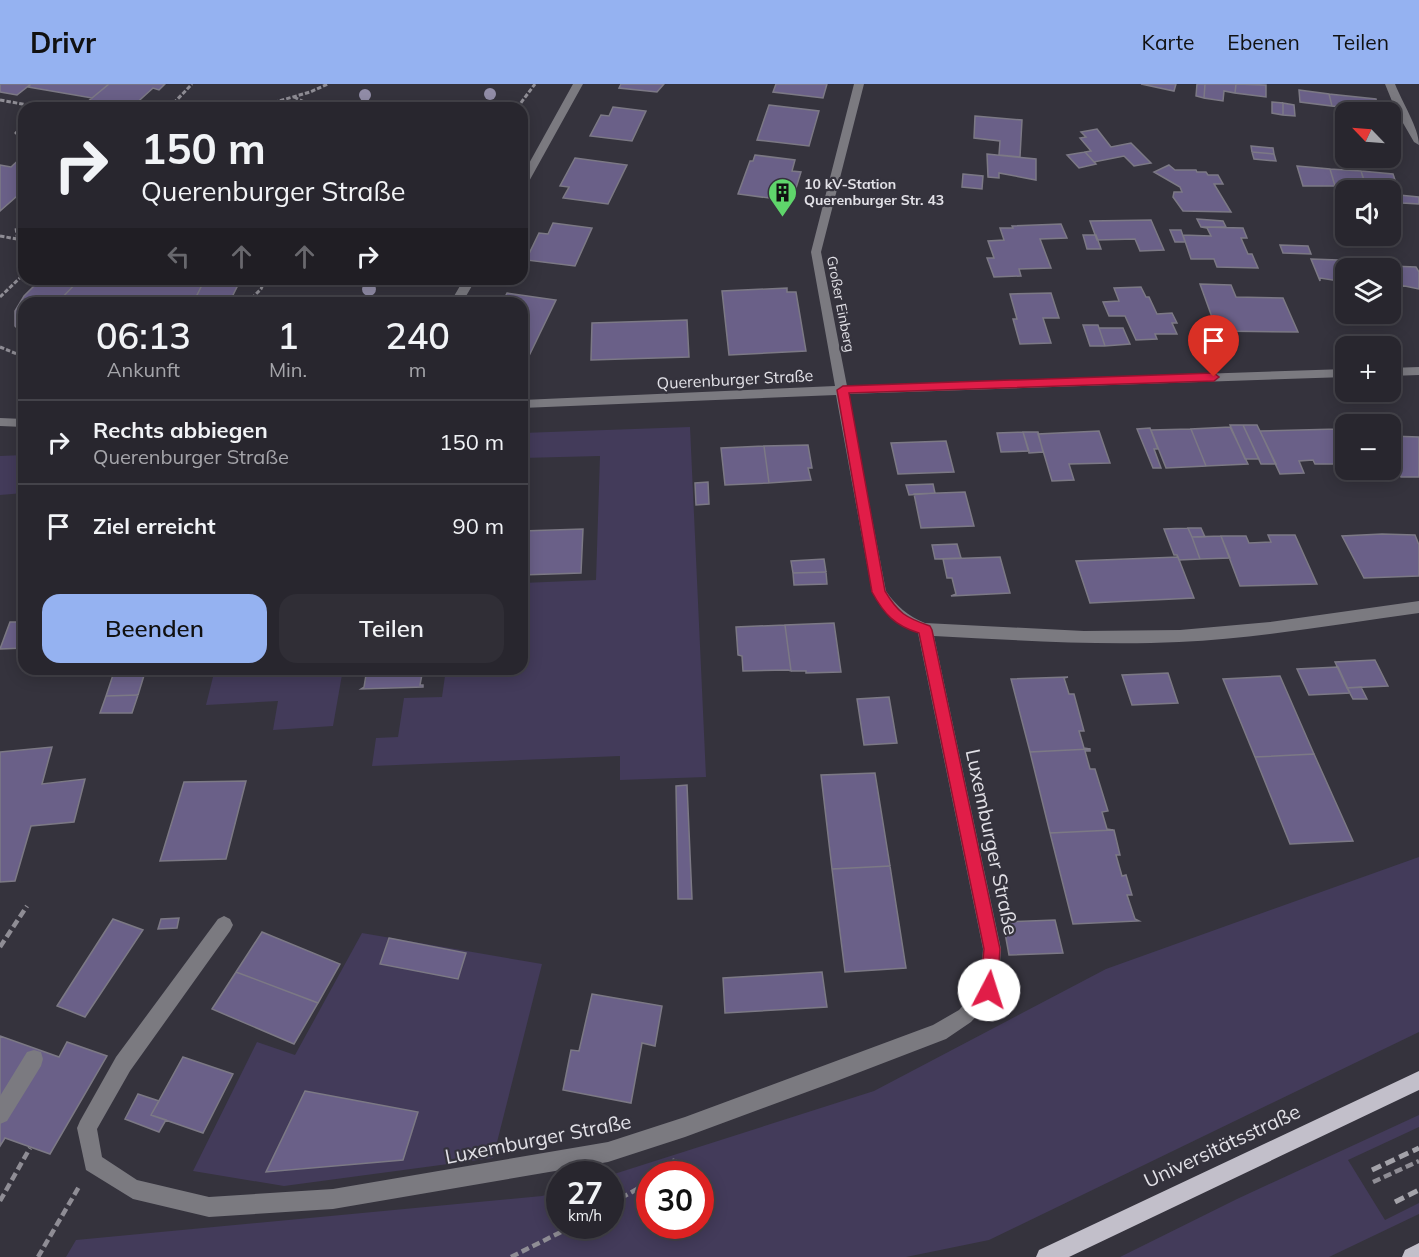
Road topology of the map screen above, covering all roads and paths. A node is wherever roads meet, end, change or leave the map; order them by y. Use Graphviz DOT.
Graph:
graph roads {
  1 [pos="192,84"];
  2 [pos="328,84"];
  3 [pos="535,84"];
  4 [pos="578,84"];
  5 [pos="859,84"];
  6 [pos="1390,84"];
  7 [pos="294,97"];
  8 [pos="0,100"];
  9 [pos="175,102"];
  10 [pos="276,102"];
  11 [pos="304,102"];
  12 [pos="522,102"];
  13 [pos="18,103"];
  14 [pos="1419,142"];
  15 [pos="528,174"];
  16 [pos="18,226"];
  17 [pos="0,236"];
  18 [pos="17,239"];
  19 [pos="18,280"];
  20 [pos="263,285"];
  21 [pos="0,297"];
  22 [pos="253,297"];
  23 [pos="0,347"];
  24 [pos="18,354"];
  25 [pos="1419,371"];
  26 [pos="1401,372"];
  27 [pos="1335,373"];
  28 [pos="843,390"];
  29 [pos="528,404"];
  30 [pos="0,422"];
  31 [pos="18,423"];
  32 [pos="1419,608"];
  33 [pos="925,630"];
  34 [pos="27,906"];
  35 [pos="224,925"];
  36 [pos="0,947"];
  37 [pos="34,1059"];
  38 [pos="1419,1080"];
  39 [pos="0,1114"];
  40 [pos="30,1148"];
  41 [pos="1419,1161"];
  42 [pos="93,1163"];
  43 [pos="1373,1182"];
  44 [pos="0,1201"];
  45 [pos="547,1239"];
  46 [pos="1419,1253"];
  47 [pos="38,1257"];
  48 [pos="511,1257"];
  49 [pos="1046,1257"];
  50 [pos="1412,1257"];
  1 -- 9 [label="path"];
  2 -- 7 [label="path"];
  3 -- 12 [label="path"];
  4 -- 15 [label="street"];
  5 -- 28 [label="street, Großer Einberg"];
  6 -- 14 [label="street"];
  7 -- 10 [label="path"];
  7 -- 11 [label="path"];
  8 -- 13 [label="path"];
  16 -- 18 [label="path"];
  17 -- 18 [label="path"];
  19 -- 21 [label="path"];
  20 -- 22 [label="path"];
  23 -- 24 [label="path"];
  25 -- 26 [label="street"];
  27 -- 28 [label="street, Querenburger Straße"];
  28 -- 29 [label="street, Querenburger Straße"];
  28 -- 33 [label="street"];
  30 -- 31 [label="street"];
  32 -- 33 [label="street"];
  33 -- 42 [label="street, Luxemburger Straße"];
  34 -- 36 [label="path"];
  35 -- 42 [label="street"];
  37 -- 39 [label="street"];
  38 -- 49 [label="main road, Universitätsstraße"];
  40 -- 44 [label="path"];
  41 -- 43 [label="path"];
  42 -- 47 [label="path"];
  45 -- 48 [label="path"];
  46 -- 50 [label="main road"];
}
